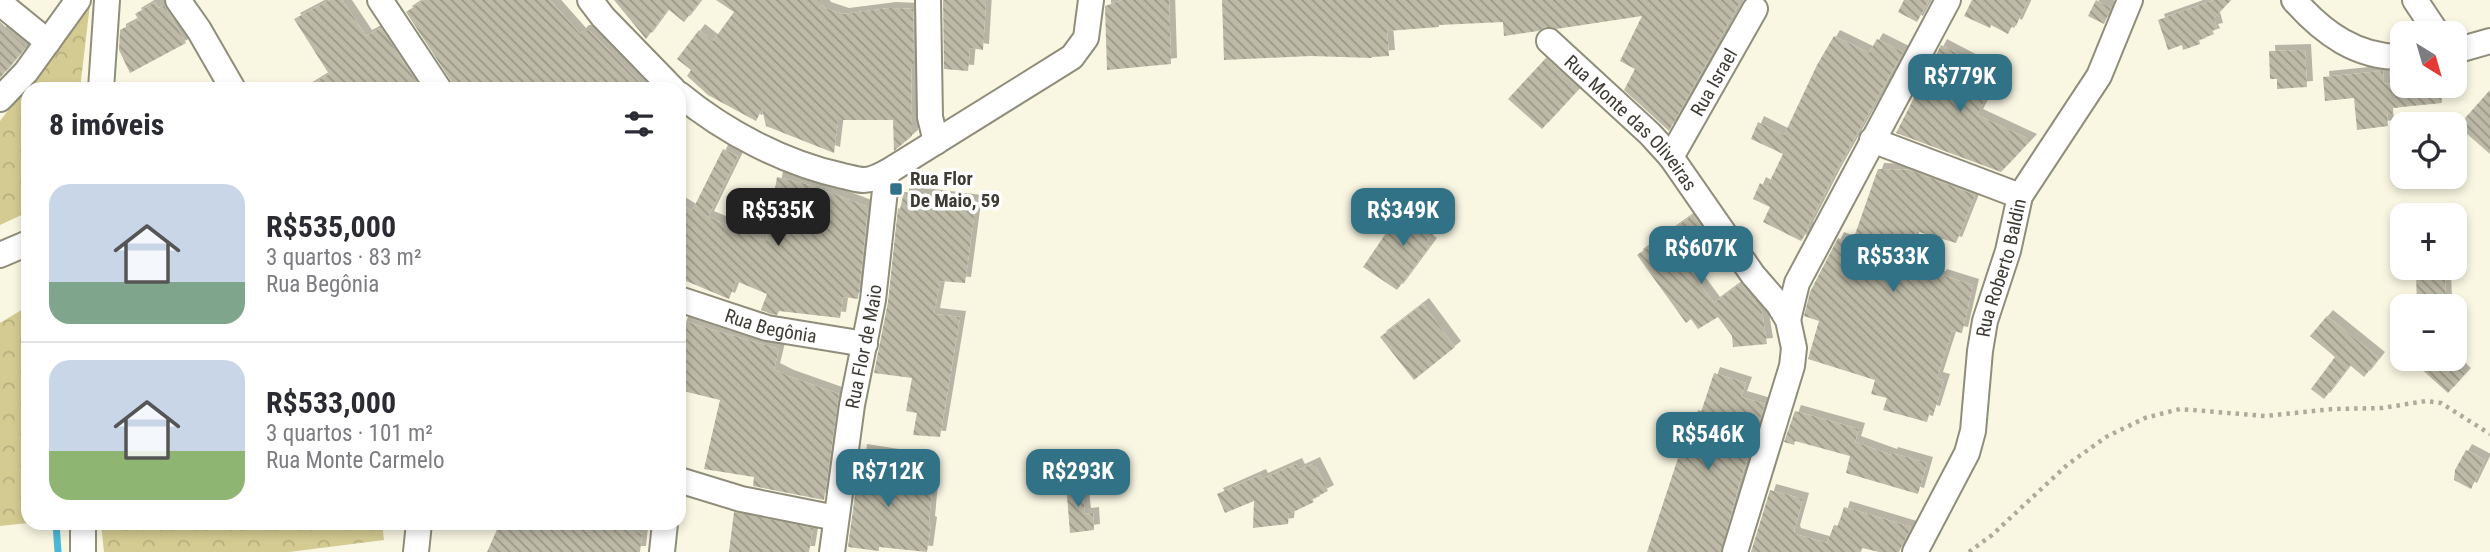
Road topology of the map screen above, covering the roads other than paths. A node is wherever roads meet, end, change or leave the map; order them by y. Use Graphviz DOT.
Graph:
graph roads {
  1 [pos="78,0"];
  2 [pos="107,0"];
  3 [pos="178,0"];
  4 [pos="380,0"];
  5 [pos="590,0"];
  6 [pos="928,0"];
  7 [pos="1091,0"];
  8 [pos="1948,0"];
  9 [pos="2130,0"];
  10 [pos="2294,0"];
  11 [pos="2415,0"];
  12 [pos="0,3"];
  13 [pos="1755,9"];
  14 [pos="2429,21"];
  15 [pos="1549,40"];
  16 [pos="2490,41"];
  17 [pos="48,42"];
  18 [pos="2468,47"];
  19 [pos="2390,57"];
  20 [pos="102,82"];
  21 [pos="229,82"];
  22 [pos="434,82"];
  23 [pos="666,82"];
  24 [pos="0,99"];
  25 [pos="686,100"];
  26 [pos="1872,140"];
  27 [pos="936,142"];
  28 [pos="1671,157"];
  29 [pos="887,172"];
  30 [pos="2020,197"];
  31 [pos="21,246"];
  32 [pos="0,256"];
  33 [pos="686,301"];
  34 [pos="1788,320"];
  35 [pos="865,344"];
  36 [pos="686,483"];
  37 [pos="836,518"];
  38 [pos="83,530"];
  39 [pos="664,530"];
  40 [pos="83,552"];
  41 [pos="662,552"];
  42 [pos="832,552"];
  43 [pos="1735,552"];
  44 [pos="1915,552"];
  1 -- 17 [label="street"];
  2 -- 20 [label="street"];
  3 -- 21 [label="street"];
  4 -- 22 [label="street"];
  5 -- 23 [label="street"];
  6 -- 27 [label="street"];
  7 -- 27 [label="street"];
  8 -- 26 [label="street"];
  9 -- 30 [label="street, Rua Roberto Baldin"];
  10 -- 19 [label="street"];
  11 -- 14 [label="street"];
  12 -- 17 [label="street"];
  13 -- 28 [label="street, Rua Israel"];
  15 -- 28 [label="street, Rua Monte das Oliveiras"];
  16 -- 18 [label="street"];
  17 -- 24 [label="street"];
  25 -- 29 [label="street"];
  26 -- 30 [label="street"];
  26 -- 34 [label="street"];
  27 -- 29 [label="street"];
  28 -- 34 [label="street, Rua Monte das Oliveiras"];
  29 -- 35 [label="street, Rua Flor de Maio"];
  30 -- 44 [label="street, Rua Roberto Baldin"];
  31 -- 32 [label="street"];
  33 -- 35 [label="street, Rua Begônia"];
  34 -- 43 [label="street, Rua Monte das Oliveiras"];
  35 -- 37 [label="street, Rua Flor de Maio"];
  36 -- 37 [label="street"];
  37 -- 42 [label="street, Rua Flor de Maio"];
  38 -- 40 [label="street"];
  39 -- 41 [label="street"];
}
